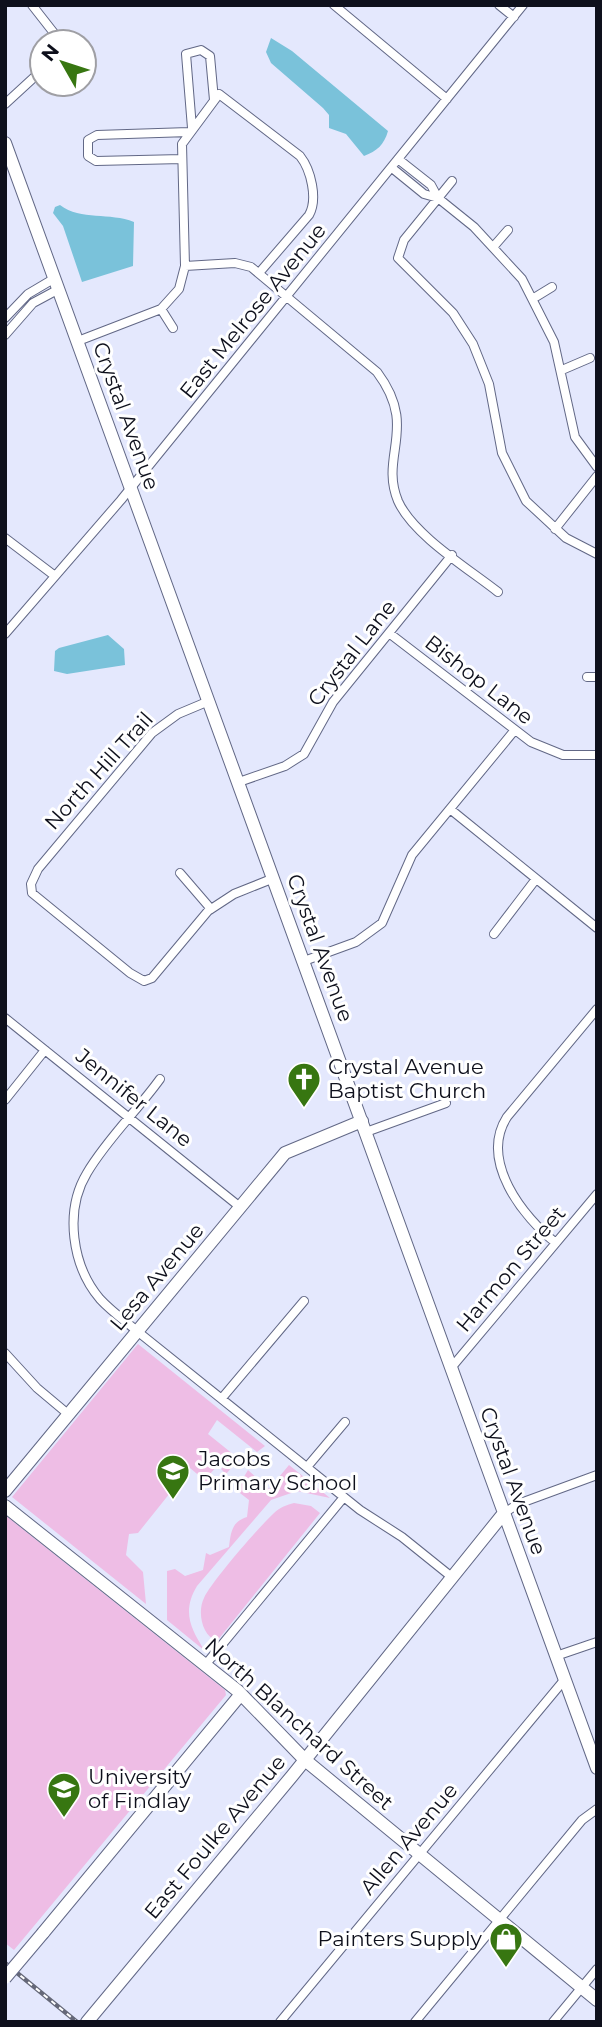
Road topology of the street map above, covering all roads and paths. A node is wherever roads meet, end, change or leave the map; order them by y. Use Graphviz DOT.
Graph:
graph roads {
  1 [pos="32,5"];
  2 [pos="334,5"];
  3 [pos="499,5"];
  4 [pos="523,5"];
  5 [pos="514,17"];
  6 [pos="50,28"];
  7 [pos="28,83"];
  8 [pos="217,97"];
  9 [pos="447,99"];
  10 [pos="5,104"];
  11 [pos="190,130"];
  12 [pos="5,143"];
  13 [pos="182,159"];
  14 [pos="398,159"];
  15 [pos="392,168"];
  16 [pos="452,181"];
  17 [pos="438,198"];
  18 [pos="508,230"];
  19 [pos="494,246"];
  20 [pos="185,266"];
  21 [pos="259,273"];
  22 [pos="57,284"];
  23 [pos="552,287"];
  24 [pos="287,296"];
  25 [pos="534,298"];
  26 [pos="161,309"];
  27 [pos="5,318"];
  28 [pos="173,328"];
  29 [pos="5,335"];
  30 [pos="78,341"];
  31 [pos="590,358"];
  32 [pos="562,370"];
  33 [pos="597,467"];
  34 [pos="597,476"];
  35 [pos="131,488"];
  36 [pos="555,529"];
  37 [pos="5,538"];
  38 [pos="597,554"];
  39 [pos="452,555"];
  40 [pos="55,576"];
  41 [pos="498,592"];
  42 [pos="389,633"];
  43 [pos="5,634"];
  44 [pos="587,677"];
  45 [pos="597,677"];
  46 [pos="209,701"];
  47 [pos="514,731"];
  48 [pos="597,755"];
  49 [pos="239,782"];
  50 [pos="450,809"];
  51 [pos="180,873"];
  52 [pos="274,878"];
  53 [pos="536,879"];
  54 [pos="211,909"];
  55 [pos="597,928"];
  56 [pos="494,934"];
  57 [pos="304,961"];
  58 [pos="597,1009"];
  59 [pos="5,1018"];
  60 [pos="45,1050"];
  61 [pos="160,1079"];
  62 [pos="5,1100"];
  63 [pos="446,1103"];
  64 [pos="130,1118"];
  65 [pos="364,1127"];
  66 [pos="597,1194"];
  67 [pos="240,1206"];
  68 [pos="556,1243"];
  69 [pos="304,1301"];
  70 [pos="137,1331"];
  71 [pos="5,1353"];
  72 [pos="451,1368"];
  73 [pos="222,1398"];
  74 [pos="68,1414"];
  75 [pos="345,1422"];
  76 [pos="307,1467"];
  77 [pos="597,1475"];
  78 [pos="5,1491"];
  79 [pos="344,1497"];
  80 [pos="5,1506"];
  81 [pos="504,1513"];
  82 [pos="453,1578"];
  83 [pos="597,1642"];
  84 [pos="556,1656"];
  85 [pos="206,1664"];
  86 [pos="565,1679"];
  87 [pos="241,1694"];
  88 [pos="305,1760"];
  89 [pos="597,1768"];
  90 [pos="597,1809"];
  91 [pos="418,1854"];
  92 [pos="499,1920"];
  93 [pos="597,1969"];
  94 [pos="5,1978"];
  95 [pos="581,1988"];
  96 [pos="597,2000"];
  97 [pos="87,2022"];
  98 [pos="280,2022"];
  99 [pos="415,2022"];
  100 [pos="553,2022"];
  1 -- 6 [label="street"];
  2 -- 9 [label="street"];
  3 -- 5 [label="street"];
  4 -- 5 [label="street, East Melrose Avenue"];
  5 -- 9 [label="street, East Melrose Avenue"];
  7 -- 10 [label="street"];
  8 -- 11 [label="street"];
  8 -- 11 [label="street"];
  8 -- 21 [label="street"];
  9 -- 14 [label="street, East Melrose Avenue"];
  11 -- 13 [label="street"];
  11 -- 13 [label="street"];
  12 -- 22 [label="street, Crystal Avenue"];
  13 -- 20 [label="street"];
  14 -- 15 [label="street, East Melrose Avenue"];
  14 -- 17 [label="street"];
  15 -- 17 [label="street"];
  15 -- 24 [label="street, East Melrose Avenue"];
  16 -- 17 [label="street"];
  17 -- 19 [label="street"];
  17 -- 36 [label="street"];
  18 -- 19 [label="street"];
  19 -- 25 [label="street"];
  20 -- 21 [label="street"];
  20 -- 26 [label="street"];
  21 -- 24 [label="street"];
  22 -- 27 [label="street"];
  22 -- 29 [label="street"];
  22 -- 30 [label="street, Crystal Avenue"];
  23 -- 25 [label="street"];
  24 -- 35 [label="street, East Melrose Avenue"];
  24 -- 39 [label="street"];
  25 -- 32 [label="street"];
  26 -- 28 [label="street"];
  26 -- 30 [label="street"];
  30 -- 35 [label="street, Crystal Avenue"];
  31 -- 32 [label="street"];
  32 -- 33 [label="street"];
  34 -- 36 [label="street"];
  35 -- 40 [label="street, East Melrose Avenue"];
  35 -- 46 [label="street, Crystal Avenue"];
  36 -- 38 [label="street"];
  37 -- 40 [label="street"];
  39 -- 41 [label="street"];
  39 -- 42 [label="street, Crystal Lane"];
  40 -- 43 [label="street, East Melrose Avenue"];
  42 -- 47 [label="street, Bishop Lane"];
  42 -- 49 [label="street, Crystal Lane"];
  44 -- 45 [label="street"];
  46 -- 49 [label="street, Crystal Avenue"];
  46 -- 54 [label="street, North Hill Trail"];
  47 -- 48 [label="street, Bishop Lane"];
  47 -- 50 [label="street"];
  49 -- 52 [label="street, Crystal Avenue"];
  50 -- 53 [label="street"];
  50 -- 57 [label="street"];
  51 -- 54 [label="street"];
  52 -- 54 [label="street"];
  52 -- 57 [label="street, Crystal Avenue"];
  53 -- 55 [label="street"];
  53 -- 56 [label="street"];
  57 -- 65 [label="street, Crystal Avenue"];
  58 -- 68 [label="street"];
  59 -- 60 [label="street, Jennifer Lane"];
  60 -- 62 [label="street"];
  60 -- 64 [label="street, Jennifer Lane"];
  61 -- 64 [label="street"];
  63 -- 65 [label="street"];
  64 -- 67 [label="street, Jennifer Lane"];
  64 -- 70 [label="street"];
  65 -- 67 [label="street, Lesa Avenue"];
  65 -- 72 [label="street, Crystal Avenue"];
  66 -- 68 [label="street, Harmon Street"];
  67 -- 70 [label="street, Lesa Avenue"];
  68 -- 72 [label="street, Harmon Street"];
  69 -- 73 [label="street"];
  70 -- 73 [label="street"];
  70 -- 74 [label="street, Lesa Avenue"];
  71 -- 74 [label="street"];
  72 -- 81 [label="street, Crystal Avenue"];
  73 -- 76 [label="street"];
  74 -- 78 [label="street, Lesa Avenue"];
  75 -- 76 [label="street"];
  76 -- 79 [label="street"];
  77 -- 81 [label="street"];
  79 -- 82 [label="street"];
  79 -- 85 [label="street"];
  80 -- 85 [label="street, North Blanchard Street"];
  81 -- 82 [label="street, East Foulke Avenue"];
  81 -- 84 [label="street, Crystal Avenue"];
  82 -- 88 [label="street, East Foulke Avenue"];
  83 -- 84 [label="street"];
  84 -- 86 [label="street, Crystal Avenue"];
  85 -- 87 [label="street, North Blanchard Street"];
  86 -- 89 [label="street, Crystal Avenue"];
  86 -- 91 [label="street, Allen Avenue"];
  87 -- 88 [label="street, North Blanchard Street"];
  87 -- 94 [label="street, bridge"];
  88 -- 91 [label="street, North Blanchard Street"];
  88 -- 97 [label="street, East Foulke Avenue"];
  90 -- 92 [label="street"];
  91 -- 92 [label="street, North Blanchard Street"];
  91 -- 98 [label="street, Allen Avenue"];
  92 -- 95 [label="street, North Blanchard Street"];
  92 -- 99 [label="street"];
  93 -- 95 [label="street"];
  95 -- 96 [label="street, North Blanchard Street"];
  95 -- 100 [label="street"];
}
